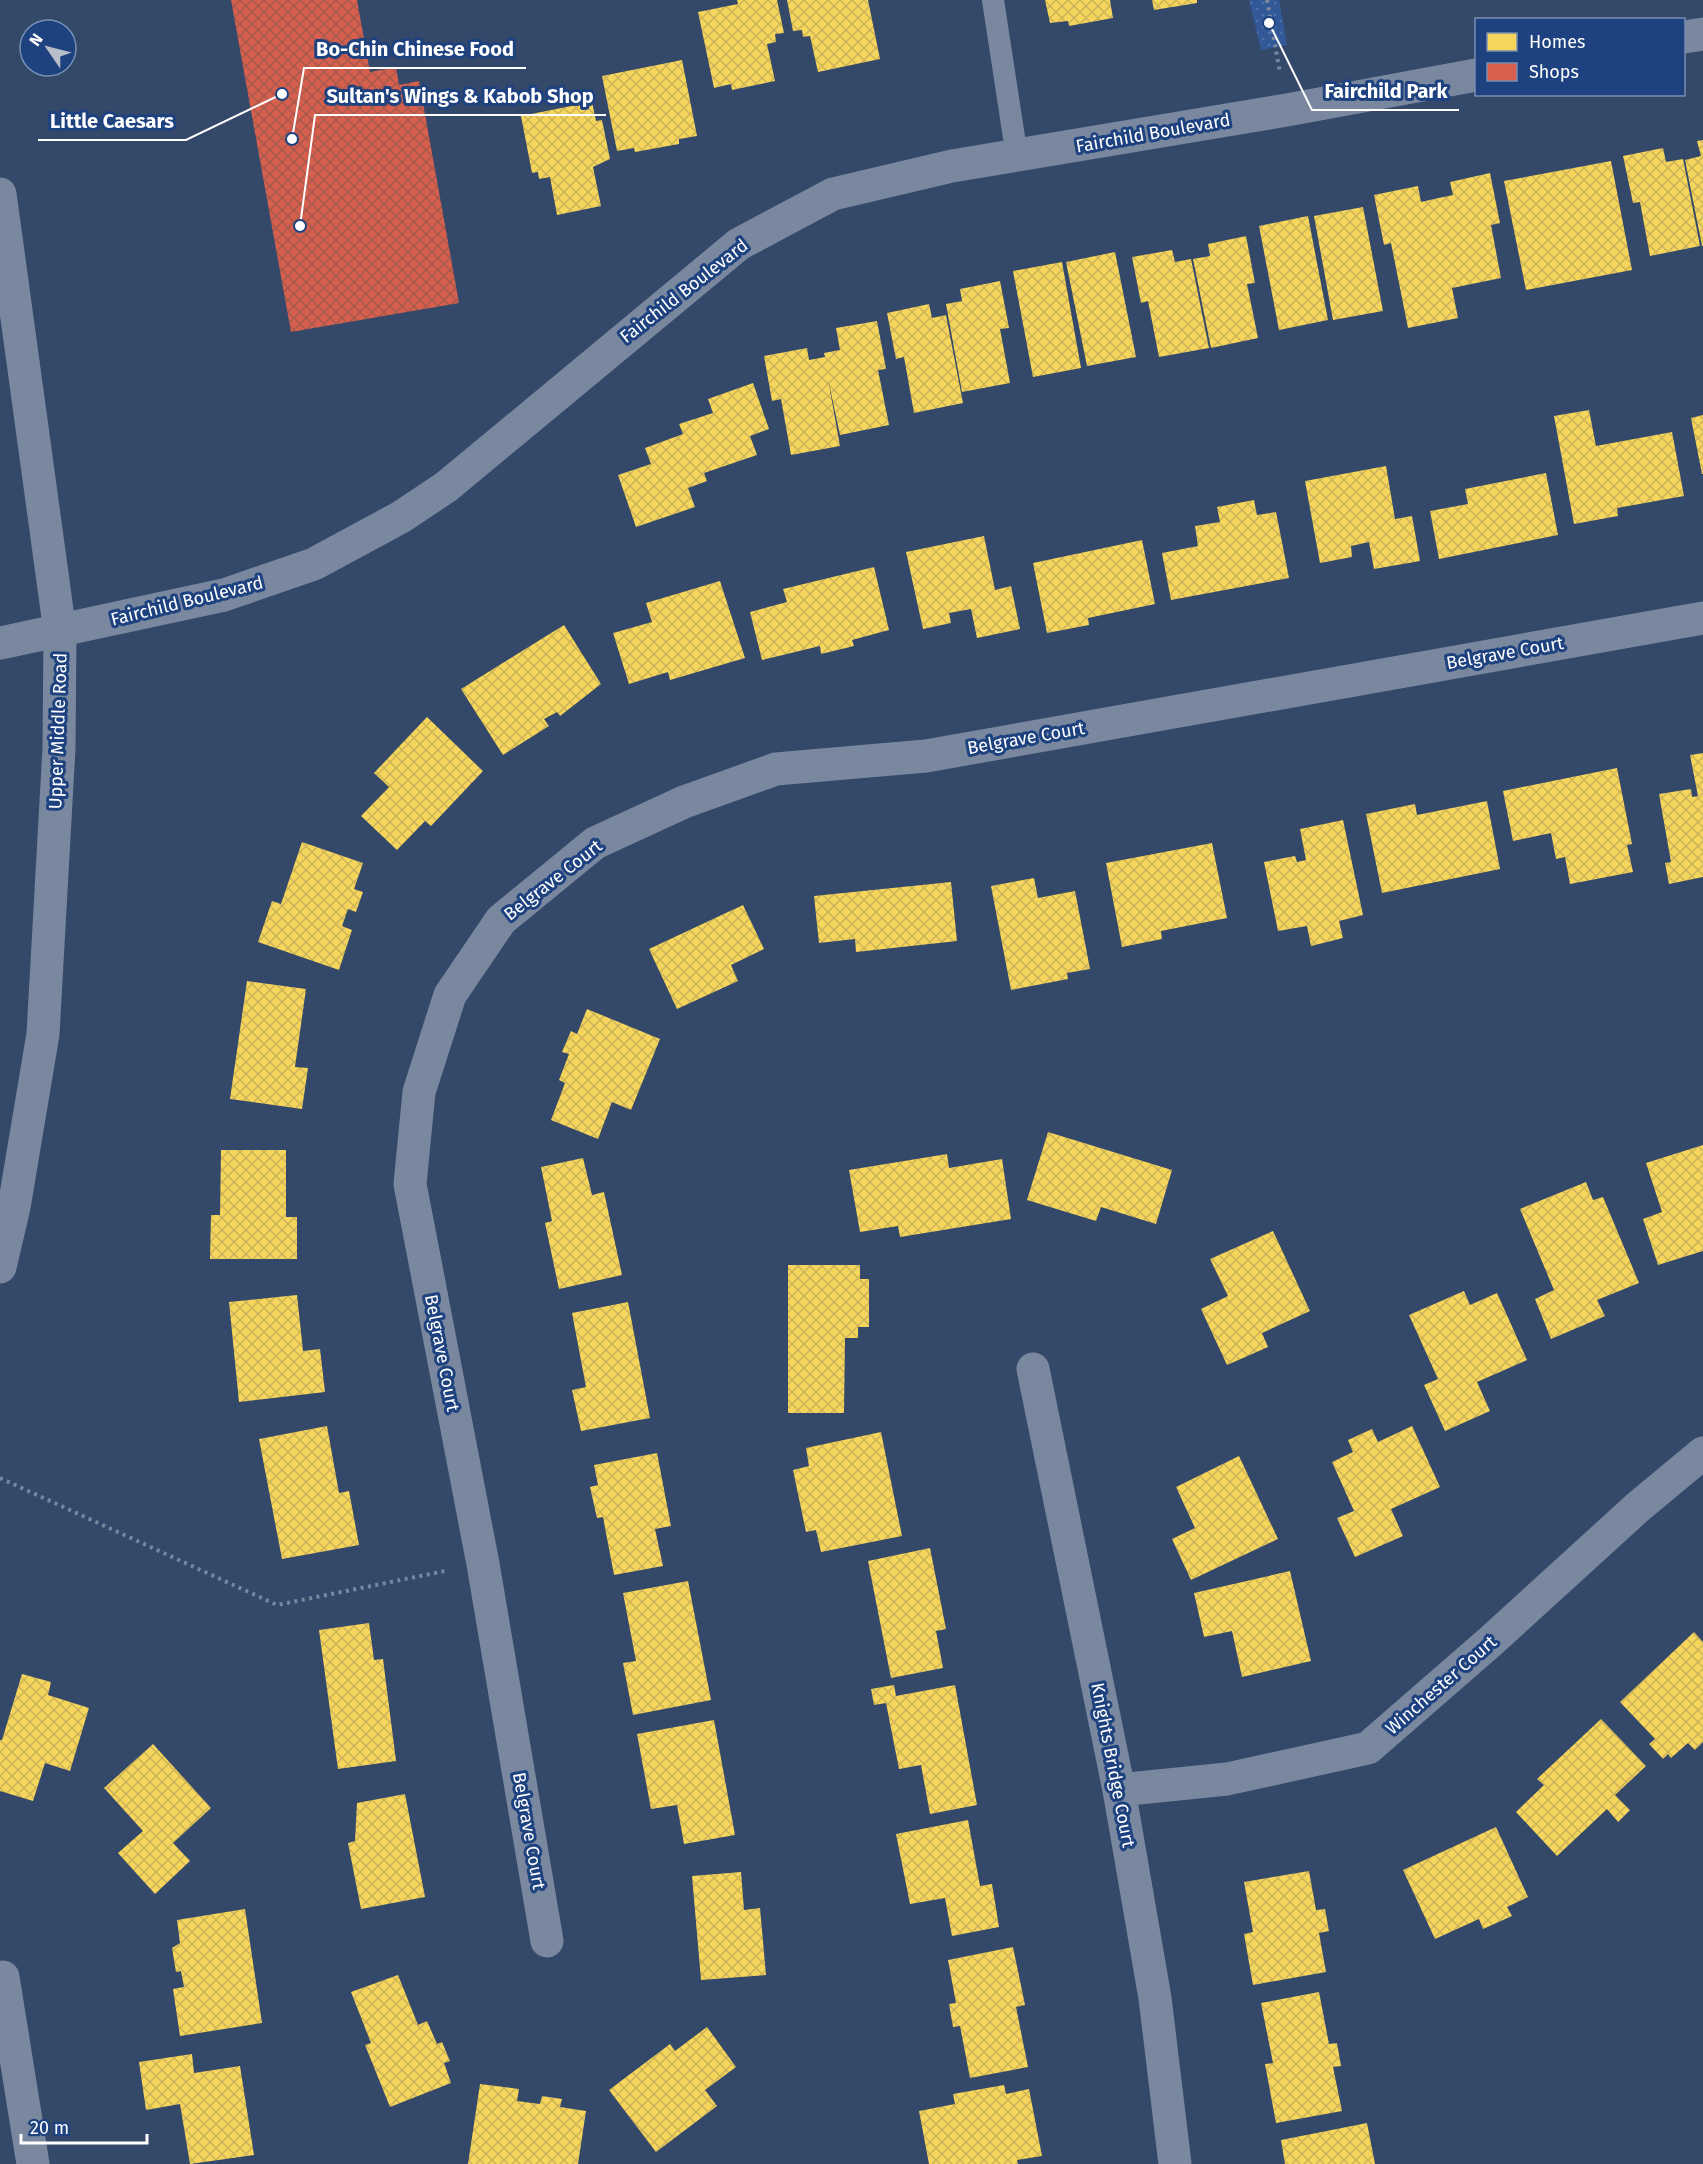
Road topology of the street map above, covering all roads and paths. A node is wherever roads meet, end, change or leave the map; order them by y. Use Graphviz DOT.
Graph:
graph roads {
  1 [pos="993,0"];
  2 [pos="1267,0"];
  3 [pos="1703,34"];
  4 [pos="1685,37"];
  5 [pos="1475,75"];
  6 [pos="1287,110"];
  7 [pos="1017,157"];
  8 [pos="0,194"];
  9 [pos="1703,618"];
  10 [pos="60,632"];
  11 [pos="0,643"];
  12 [pos="0,1267"];
  13 [pos="1033,1369"];
  14 [pos="1703,1453"];
  15 [pos="0,1478"];
  16 [pos="483,1564"];
  17 [pos="1119,1790"];
  18 [pos="547,1941"];
  19 [pos="3,1977"];
  20 [pos="33,2164"];
  21 [pos="1175,2164"];
  1 -- 7 [label="lane"];
  2 -- 6 [label="path"];
  3 -- 4 [label="street"];
  5 -- 6 [label="street, Fairchild Boulevard"];
  6 -- 7 [label="street, Fairchild Boulevard"];
  7 -- 10 [label="street, Fairchild Boulevard"];
  8 -- 10 [label="street, Upper Middle Road"];
  9 -- 16 [label="street, Belgrave Court"];
  10 -- 11 [label="street, Fairchild Boulevard"];
  10 -- 12 [label="street, Upper Middle Road"];
  13 -- 17 [label="street, Knights Bridge Court"];
  14 -- 17 [label="street, Winchester Court"];
  15 -- 16 [label="path"];
  16 -- 18 [label="street, Belgrave Court"];
  17 -- 21 [label="street, Knights Bridge Court"];
  19 -- 20 [label="street"];
}
